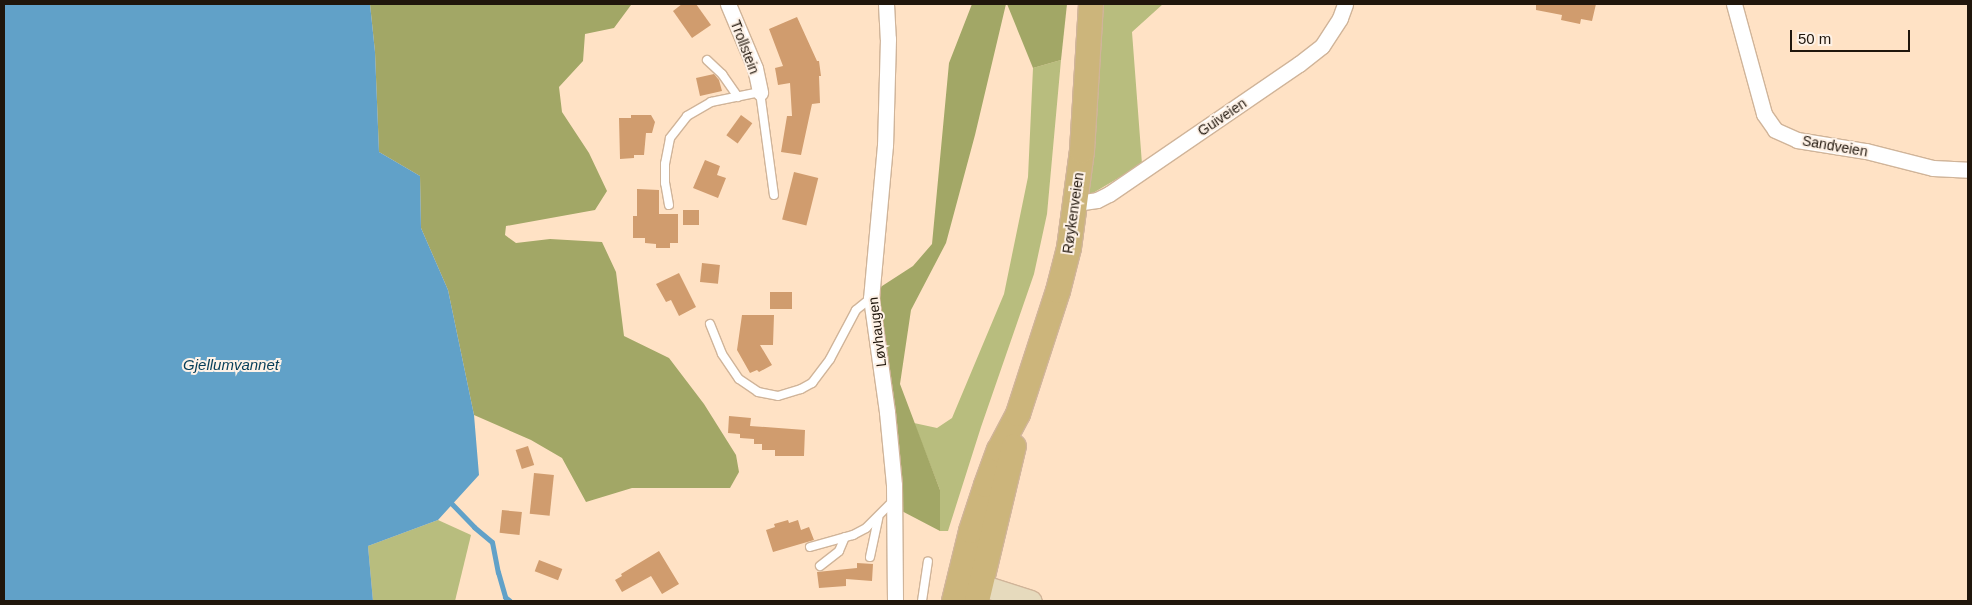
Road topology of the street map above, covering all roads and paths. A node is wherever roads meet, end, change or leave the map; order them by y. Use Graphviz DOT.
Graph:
graph roads {
  1 [pos="728,4"];
  2 [pos="886,4"];
  3 [pos="1091,4"];
  4 [pos="1345,4"];
  5 [pos="1734,4"];
  6 [pos="707,60"];
  7 [pos="760,92"];
  8 [pos="738,97"];
  9 [pos="1968,170"];
  10 [pos="774,195"];
  11 [pos="1076,203"];
  12 [pos="669,205"];
  13 [pos="871,298"];
  14 [pos="710,324"];
  15 [pos="894,500"];
  16 [pos="878,517"];
  17 [pos="845,537"];
  18 [pos="810,547"];
  19 [pos="870,557"];
  20 [pos="928,561"];
  21 [pos="820,566"];
  22 [pos="973,588"];
  23 [pos="894,601"];
  24 [pos="922,601"];
  25 [pos="954,601"];
  26 [pos="1031,601"];
  1 -- 7 [label="street, Trollstein"];
  2 -- 13 [label="street, Løvhaugen"];
  3 -- 11 [label="main road, Røykenveien"];
  4 -- 11 [label="street, Guiveien"];
  5 -- 9 [label="street, Sandveien"];
  6 -- 8 [label="lane, Trollstein"];
  7 -- 8 [label="lane"];
  7 -- 10 [label="lane"];
  8 -- 12 [label="lane"];
  11 -- 22 [label="main road, Røykenveien"];
  13 -- 14 [label="lane"];
  13 -- 15 [label="street, Løvhaugen"];
  15 -- 16 [label="lane"];
  15 -- 23 [label="street, Løvhaugen"];
  16 -- 17 [label="lane"];
  16 -- 19 [label="lane"];
  17 -- 18 [label="lane"];
  17 -- 21 [label="lane"];
  20 -- 24 [label="lane"];
  22 -- 25 [label="main road, Røykenveien"];
  22 -- 26 [label="main road"];
}
